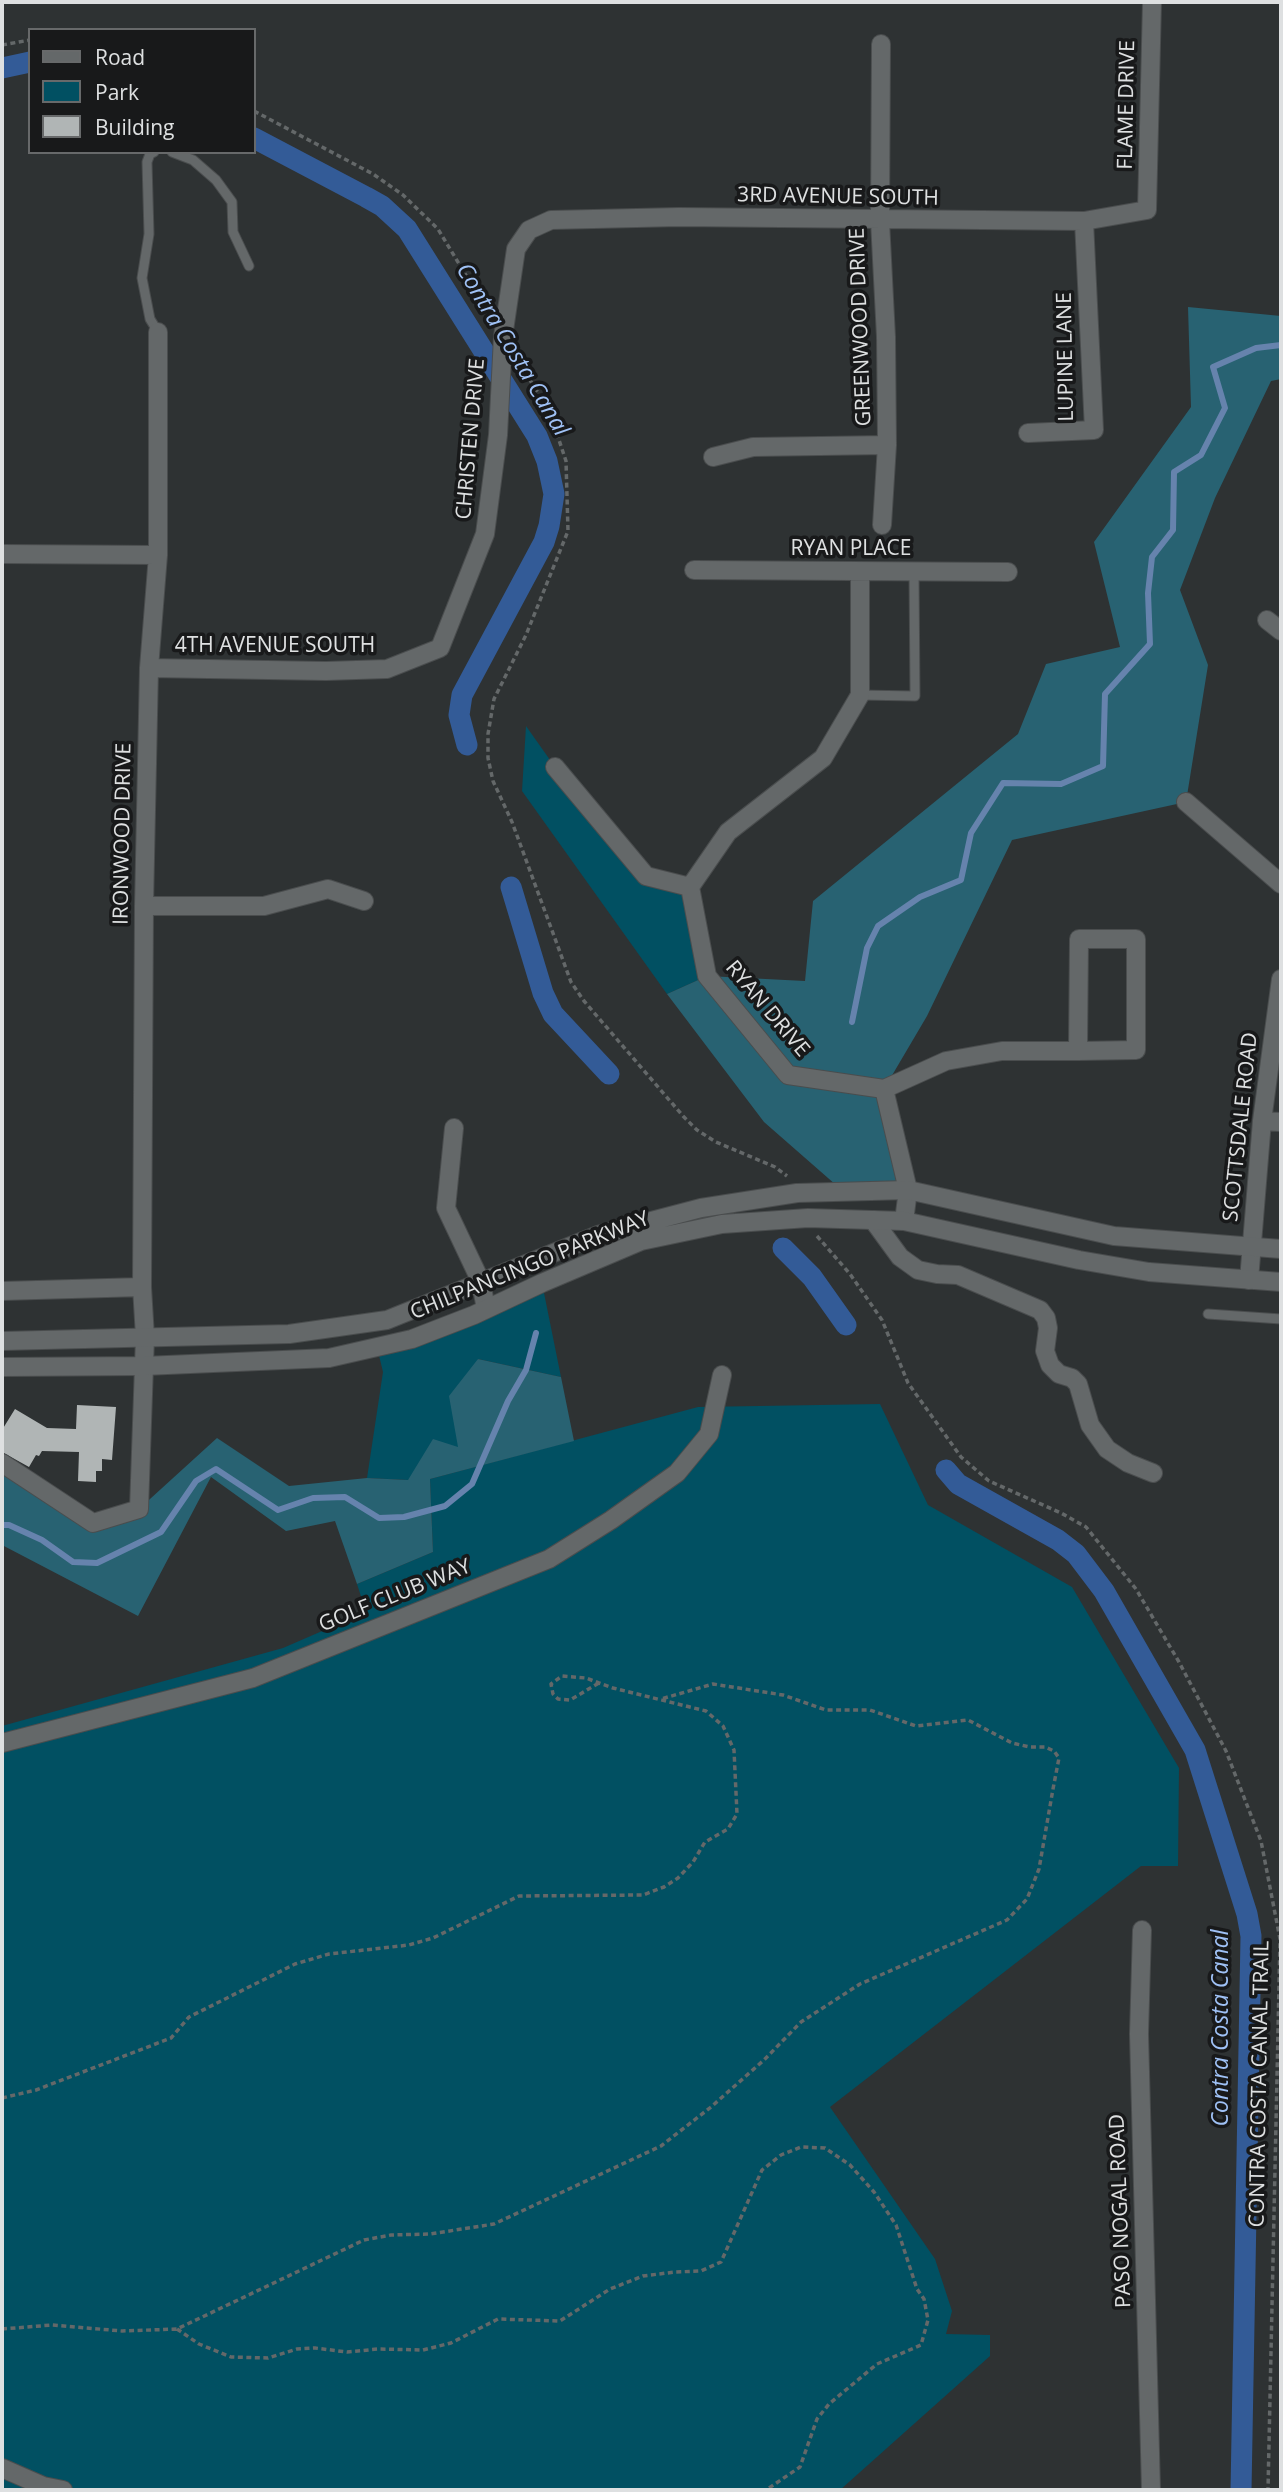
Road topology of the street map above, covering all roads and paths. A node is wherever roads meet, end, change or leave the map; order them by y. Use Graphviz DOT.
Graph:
graph roads {
  1 [pos="1152,2"];
  2 [pos="28,40"];
  3 [pos="881,44"];
  4 [pos="2,45"];
  5 [pos="256,112"];
  6 [pos="150,154"];
  7 [pos="177,154"];
  8 [pos="1147,210"];
  9 [pos="880,221"];
  10 [pos="1084,222"];
  11 [pos="529,230"];
  12 [pos="249,266"];
  13 [pos="158,332"];
  14 [pos="503,337"];
  15 [pos="1028,433"];
  16 [pos="887,445"];
  17 [pos="713,457"];
  18 [pos="882,525"];
  19 [pos="2,554"];
  20 [pos="158,555"];
  21 [pos="694,570"];
  22 [pos="860,572"];
  23 [pos="914,572"];
  24 [pos="1008,572"];
  25 [pos="440,648"];
  26 [pos="149,668"];
  27 [pos="860,695"];
  28 [pos="555,767"];
  29 [pos="1186,802"];
  30 [pos="1281,884"];
  31 [pos="690,887"];
  32 [pos="364,901"];
  33 [pos="144,906"];
  34 [pos="1281,979"];
  35 [pos="1078,1051"];
  36 [pos="884,1089"];
  37 [pos="1262,1121"];
  38 [pos="1281,1122"];
  39 [pos="454,1128"];
  40 [pos="908,1190"];
  41 [pos="797,1193"];
  42 [pos="808,1218"];
  43 [pos="873,1220"];
  44 [pos="904,1222"];
  45 [pos="1252,1247"];
  46 [pos="1281,1249"];
  47 [pos="1249,1280"];
  48 [pos="481,1282"];
  49 [pos="1281,1282"];
  50 [pos="142,1287"];
  51 [pos="2,1291"];
  52 [pos="486,1309"];
  53 [pos="1208,1314"];
  54 [pos="1281,1319"];
  55 [pos="145,1337"];
  56 [pos="2,1341"];
  57 [pos="144,1366"];
  58 [pos="2,1367"];
  59 [pos="722,1376"];
  60 [pos="2,1463"];
  61 [pos="1153,1473"];
  62 [pos="599,1683"];
  63 [pos="661,1699"];
  64 [pos="2,1743"];
  65 [pos="1142,1930"];
  66 [pos="2,2098"];
  67 [pos="2,2329"];
  68 [pos="177,2329"];
  69 [pos="2,2468"];
  70 [pos="63,2490"];
  71 [pos="766,2490"];
  72 [pos="1151,2490"];
  73 [pos="1268,2490"];
  1 -- 8 [label="street, FLAME DRIVE"];
  2 -- 4 [label="path"];
  3 -- 9 [label="street, GREENWOOD DRIVE"];
  5 -- 14 [label="path"];
  6 -- 13 [label="lane"];
  7 -- 12 [label="lane"];
  8 -- 10 [label="street, 3RD AVENUE SOUTH"];
  9 -- 10 [label="street, 3RD AVENUE SOUTH"];
  9 -- 11 [label="street, 3RD AVENUE SOUTH"];
  9 -- 16 [label="street, GREENWOOD DRIVE"];
  10 -- 15 [label="street, LUPINE LANE"];
  11 -- 14 [label="street, CHRISTEN DRIVE"];
  13 -- 20 [label="street, IRONWOOD DRIVE"];
  14 -- 25 [label="street, CHRISTEN DRIVE"];
  14 -- 41 [label="path"];
  16 -- 17 [label="street"];
  16 -- 18 [label="street, GREENWOOD DRIVE"];
  19 -- 20 [label="street"];
  20 -- 26 [label="street, IRONWOOD DRIVE"];
  21 -- 22 [label="street, RYAN PLACE"];
  22 -- 23 [label="street, RYAN PLACE"];
  22 -- 27 [label="street"];
  23 -- 24 [label="street, RYAN PLACE"];
  23 -- 27 [label="lane"];
  25 -- 26 [label="street, 4TH AVENUE SOUTH"];
  26 -- 33 [label="street, IRONWOOD DRIVE"];
  27 -- 31 [label="street"];
  28 -- 31 [label="street"];
  29 -- 30 [label="street"];
  31 -- 36 [label="street, RYAN DRIVE"];
  32 -- 33 [label="street"];
  33 -- 50 [label="street, IRONWOOD DRIVE"];
  34 -- 37 [label="street, SCOTTSDALE ROAD"];
  35 -- 35 [label="street"];
  35 -- 36 [label="street"];
  36 -- 40 [label="street"];
  37 -- 38 [label="street"];
  37 -- 45 [label="street, SCOTTSDALE ROAD"];
  39 -- 48 [label="street"];
  40 -- 41 [label="street, CHILPANCINGO PARKWAY"];
  40 -- 44 [label="street"];
  40 -- 45 [label="street, CHILPANCINGO PARKWAY"];
  41 -- 48 [label="street, CHILPANCINGO PARKWAY"];
  42 -- 43 [label="street, CHILPANCINGO PARKWAY"];
  42 -- 52 [label="street, CHILPANCINGO PARKWAY"];
  42 -- 73 [label="path, CONTRA COSTA CANAL TRAIL"];
  43 -- 44 [label="street, CHILPANCINGO PARKWAY"];
  43 -- 61 [label="street"];
  44 -- 47 [label="street, CHILPANCINGO PARKWAY"];
  45 -- 46 [label="street, CHILPANCINGO PARKWAY"];
  45 -- 47 [label="street, SCOTTSDALE ROAD"];
  47 -- 49 [label="street, CHILPANCINGO PARKWAY"];
  48 -- 52 [label="street"];
  48 -- 55 [label="street, CHILPANCINGO PARKWAY"];
  50 -- 51 [label="street"];
  50 -- 55 [label="street, IRONWOOD DRIVE"];
  52 -- 57 [label="street, CHILPANCINGO PARKWAY"];
  53 -- 54 [label="lane"];
  55 -- 56 [label="street, CHILPANCINGO PARKWAY"];
  55 -- 57 [label="street, IRONWOOD DRIVE"];
  57 -- 58 [label="street, CHILPANCINGO PARKWAY"];
  57 -- 60 [label="street, IRONWOOD DRIVE"];
  59 -- 64 [label="street, GOLF CLUB WAY"];
  62 -- 62 [label="path"];
  62 -- 63 [label="path"];
  63 -- 66 [label="path"];
  63 -- 68 [label="path"];
  65 -- 72 [label="street, PASO NOGAL ROAD"];
  67 -- 68 [label="path"];
  68 -- 71 [label="path"];
  69 -- 70 [label="street"];
}
